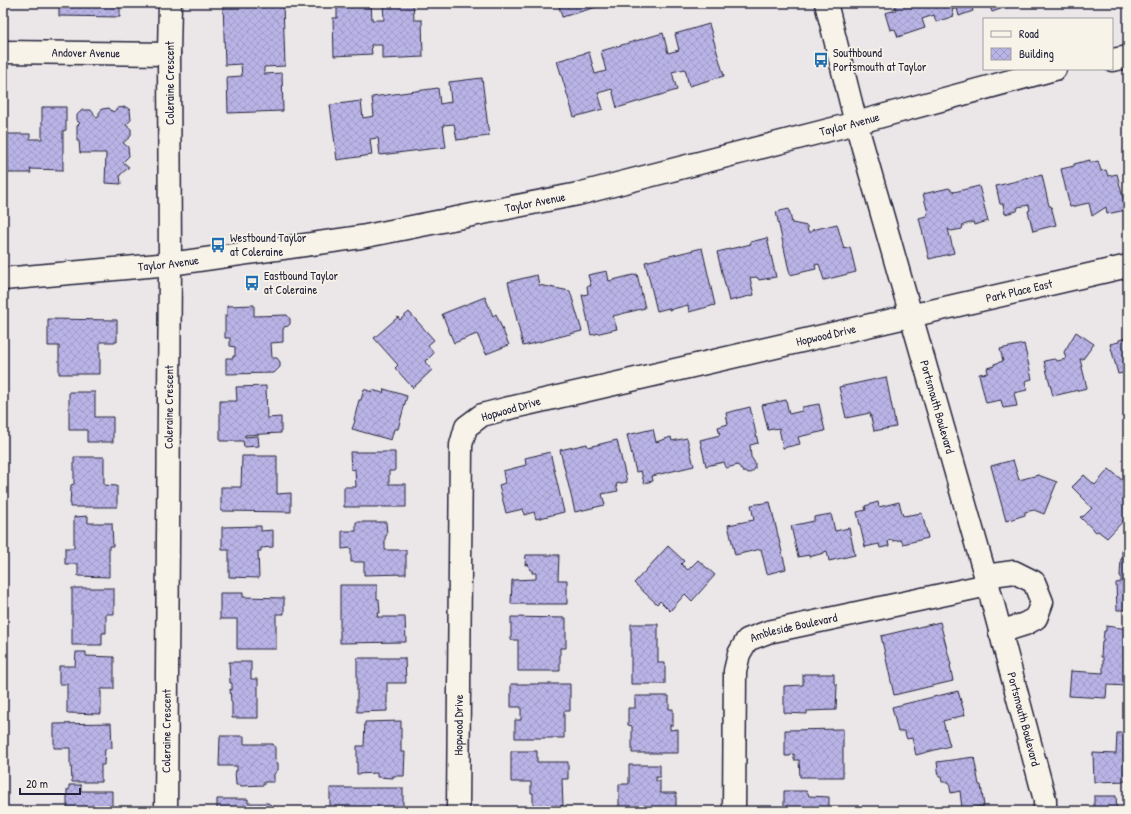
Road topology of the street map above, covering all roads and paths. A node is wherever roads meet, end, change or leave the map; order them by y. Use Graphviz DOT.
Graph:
graph roads {
  1 [pos="170,3"];
  2 [pos="826,3"];
  3 [pos="3,52"];
  4 [pos="169,54"];
  5 [pos="1128,57"];
  6 [pos="1113,60"];
  7 [pos="1051,70"];
  8 [pos="856,123"];
  9 [pos="170,264"];
  10 [pos="1128,266"];
  11 [pos="3,278"];
  12 [pos="910,315"];
  13 [pos="986,580"];
  14 [pos="1000,632"];
  15 [pos="166,811"];
  16 [pos="458,811"];
  17 [pos="734,811"];
  18 [pos="1045,811"];
  1 -- 4 [label="street, Coleraine Crescent"];
  2 -- 8 [label="street, Portsmouth Boulevard"];
  3 -- 4 [label="street, Andover Avenue"];
  4 -- 9 [label="street, Coleraine Crescent"];
  5 -- 6 [label="street"];
  7 -- 8 [label="street, Taylor Avenue"];
  8 -- 9 [label="street, Taylor Avenue"];
  8 -- 12 [label="street, Portsmouth Boulevard"];
  9 -- 11 [label="street, Taylor Avenue"];
  9 -- 15 [label="street, Coleraine Crescent"];
  10 -- 12 [label="street, Park Place East"];
  12 -- 13 [label="street, Portsmouth Boulevard"];
  12 -- 16 [label="street, Hopwood Drive"];
  13 -- 14 [label="street, Portsmouth Boulevard"];
  13 -- 14 [label="street, Ambleside Boulevard"];
  13 -- 17 [label="street, Ambleside Boulevard"];
  14 -- 18 [label="street, Portsmouth Boulevard"];
}
